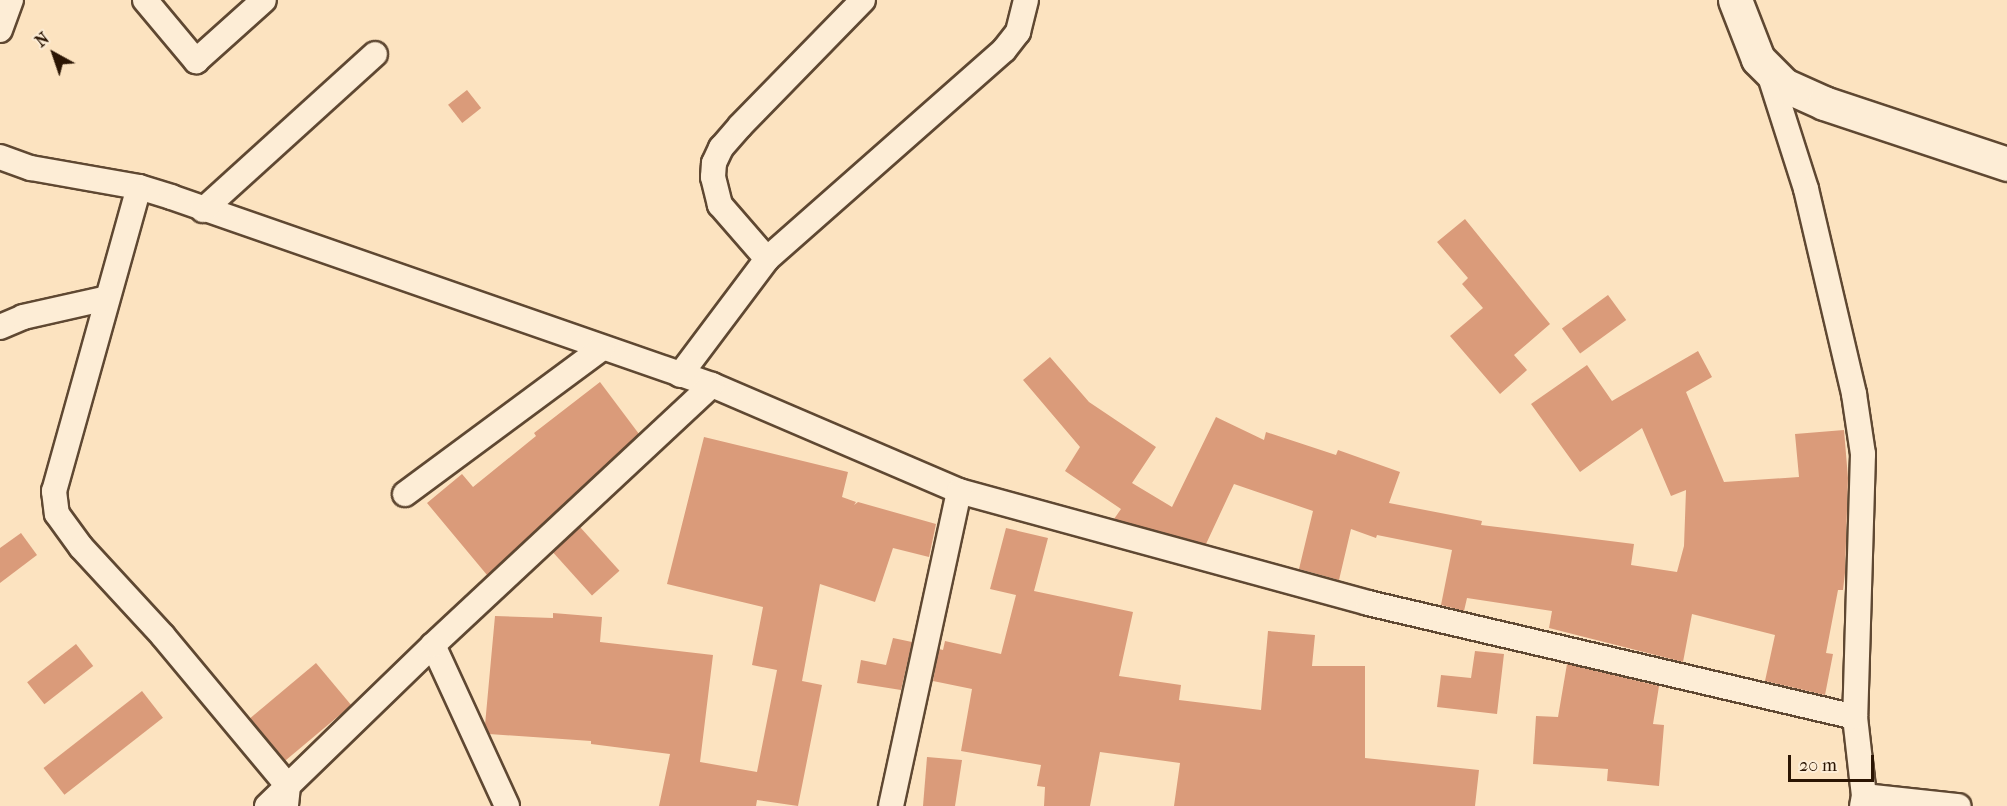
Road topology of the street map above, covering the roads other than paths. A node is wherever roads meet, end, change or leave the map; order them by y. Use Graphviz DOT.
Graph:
graph roads {
  1 [pos="11,0"];
  2 [pos="145,0"];
  3 [pos="264,0"];
  4 [pos="863,0"];
  5 [pos="1026,0"];
  6 [pos="1735,0"];
  7 [pos="0,30"];
  8 [pos="375,54"];
  9 [pos="1769,72"];
  10 [pos="0,157"];
  11 [pos="2007,164"];
  12 [pos="140,187"];
  13 [pos="203,210"];
  14 [pos="767,259"];
  15 [pos="108,298"];
  16 [pos="0,327"];
  17 [pos="602,348"];
  18 [pos="680,375"];
  19 [pos="712,385"];
  20 [pos="959,491"];
  21 [pos="405,494"];
  22 [pos="433,645"];
  23 [pos="1855,717"];
  24 [pos="287,796"];
  25 [pos="1863,801"];
  26 [pos="267,806"];
  27 [pos="507,806"];
  28 [pos="891,806"];
  29 [pos="1958,806"];
  1 -- 7 [label="street"];
  2 -- 3 [label="street"];
  4 -- 14 [label="street"];
  5 -- 14 [label="street"];
  6 -- 9 [label="street"];
  8 -- 13 [label="street"];
  9 -- 11 [label="street"];
  9 -- 23 [label="street"];
  10 -- 12 [label="street"];
  12 -- 13 [label="street"];
  12 -- 15 [label="street"];
  13 -- 17 [label="street"];
  14 -- 18 [label="street"];
  15 -- 16 [label="street"];
  15 -- 24 [label="street"];
  17 -- 18 [label="street"];
  17 -- 21 [label="street"];
  18 -- 19 [label="street"];
  19 -- 20 [label="street"];
  19 -- 22 [label="street"];
  20 -- 23 [label="street"];
  20 -- 28 [label="street"];
  22 -- 24 [label="street"];
  22 -- 27 [label="street"];
  23 -- 25 [label="street"];
  24 -- 26 [label="street"];
  25 -- 29 [label="street"];
}
